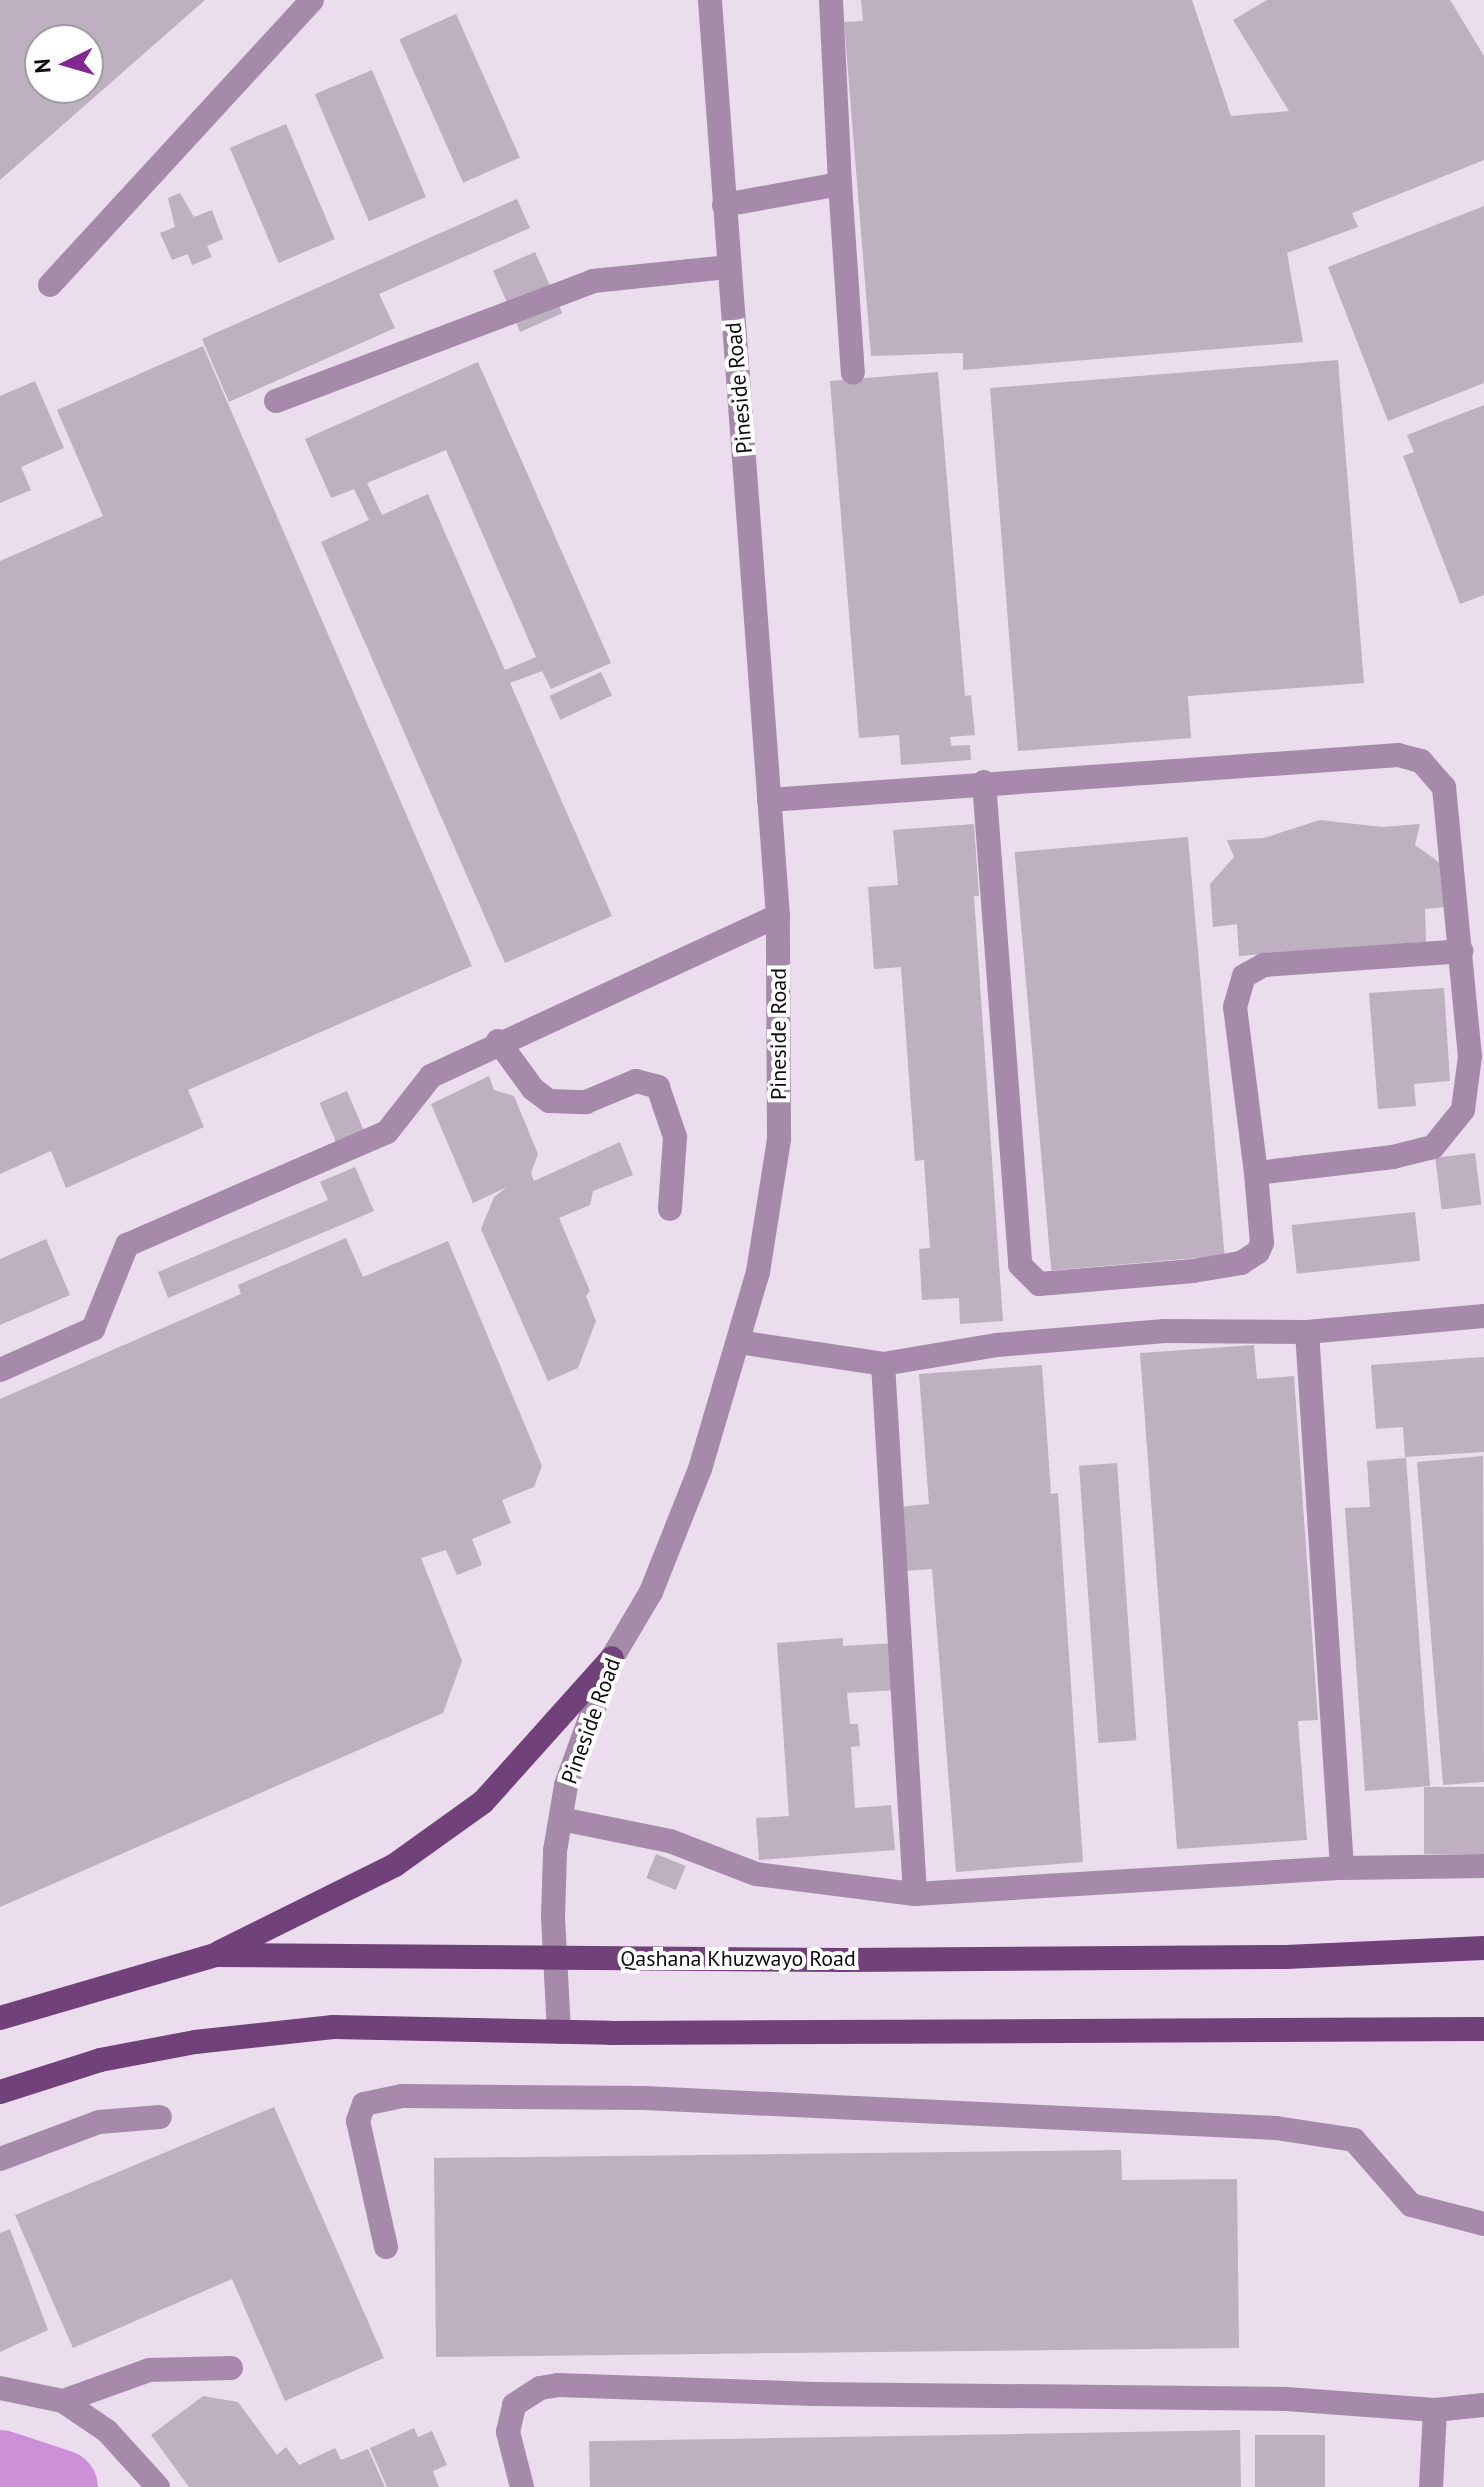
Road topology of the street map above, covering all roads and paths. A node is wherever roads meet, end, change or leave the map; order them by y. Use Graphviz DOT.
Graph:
graph roads {
  1 [pos="312,0"];
  2 [pos="710,0"];
  3 [pos="831,0"];
  4 [pos="840,184"];
  5 [pos="724,205"];
  6 [pos="729,267"];
  7 [pos="50,285"];
  8 [pos="853,373"];
  9 [pos="276,401"];
  10 [pos="984,782"];
  11 [pos="769,800"];
  12 [pos="778,916"];
  13 [pos="1462,951"];
  14 [pos="498,1041"];
  15 [pos="1256,1173"];
  16 [pos="670,1209"];
  17 [pos="1484,1316"];
  18 [pos="1307,1332"];
  19 [pos="738,1342"];
  20 [pos="883,1364"];
  21 [pos="0,1370"];
  22 [pos="612,1658"];
  23 [pos="561,1819"];
  24 [pos="1484,1866"];
  25 [pos="1342,1868"];
  26 [pos="915,1894"];
  27 [pos="1484,1948"];
  28 [pos="215,1955"];
  29 [pos="553,1957"];
  30 [pos="0,2018"];
  31 [pos="1484,2029"];
  32 [pos="559,2032"];
  33 [pos="0,2092"];
  34 [pos="160,2117"];
  35 [pos="0,2159"];
  36 [pos="1484,2224"];
  37 [pos="386,2247"];
  38 [pos="231,2368"];
  39 [pos="0,2388"];
  40 [pos="63,2401"];
  41 [pos="1484,2405"];
  42 [pos="1435,2410"];
  43 [pos="158,2487"];
  44 [pos="522,2487"];
  45 [pos="1431,2487"];
  1 -- 7 [label="street"];
  2 -- 5 [label="street, Pineside Road"];
  3 -- 4 [label="street"];
  4 -- 5 [label="street"];
  4 -- 8 [label="street"];
  5 -- 6 [label="street, Pineside Road"];
  6 -- 9 [label="street"];
  6 -- 11 [label="street, Pineside Road"];
  10 -- 11 [label="street"];
  10 -- 13 [label="street"];
  10 -- 15 [label="street"];
  11 -- 12 [label="street, Pineside Road"];
  12 -- 14 [label="street"];
  12 -- 19 [label="street, Pineside Road"];
  13 -- 15 [label="street"];
  13 -- 15 [label="street"];
  14 -- 16 [label="street"];
  14 -- 21 [label="street"];
  17 -- 18 [label="street"];
  18 -- 20 [label="street"];
  18 -- 25 [label="street"];
  19 -- 20 [label="street"];
  19 -- 22 [label="street, Pineside Road"];
  20 -- 26 [label="street"];
  22 -- 23 [label="street, Pineside Road"];
  22 -- 28 [label="main road"];
  23 -- 26 [label="street"];
  23 -- 29 [label="street, Pineside Road"];
  24 -- 25 [label="street"];
  25 -- 26 [label="street"];
  27 -- 29 [label="main road, Qashana Khuzwayo Road"];
  28 -- 29 [label="main road, Qashana Khuzwayo Road"];
  28 -- 30 [label="main road, Qashana Khuzwayo Road"];
  29 -- 32 [label="street, Pineside Road"];
  31 -- 32 [label="main road"];
  32 -- 33 [label="main road"];
  34 -- 35 [label="street"];
  36 -- 37 [label="street"];
  38 -- 40 [label="street"];
  39 -- 40 [label="street"];
  40 -- 43 [label="street"];
  41 -- 42 [label="street"];
  42 -- 44 [label="street"];
  42 -- 45 [label="street"];
}
